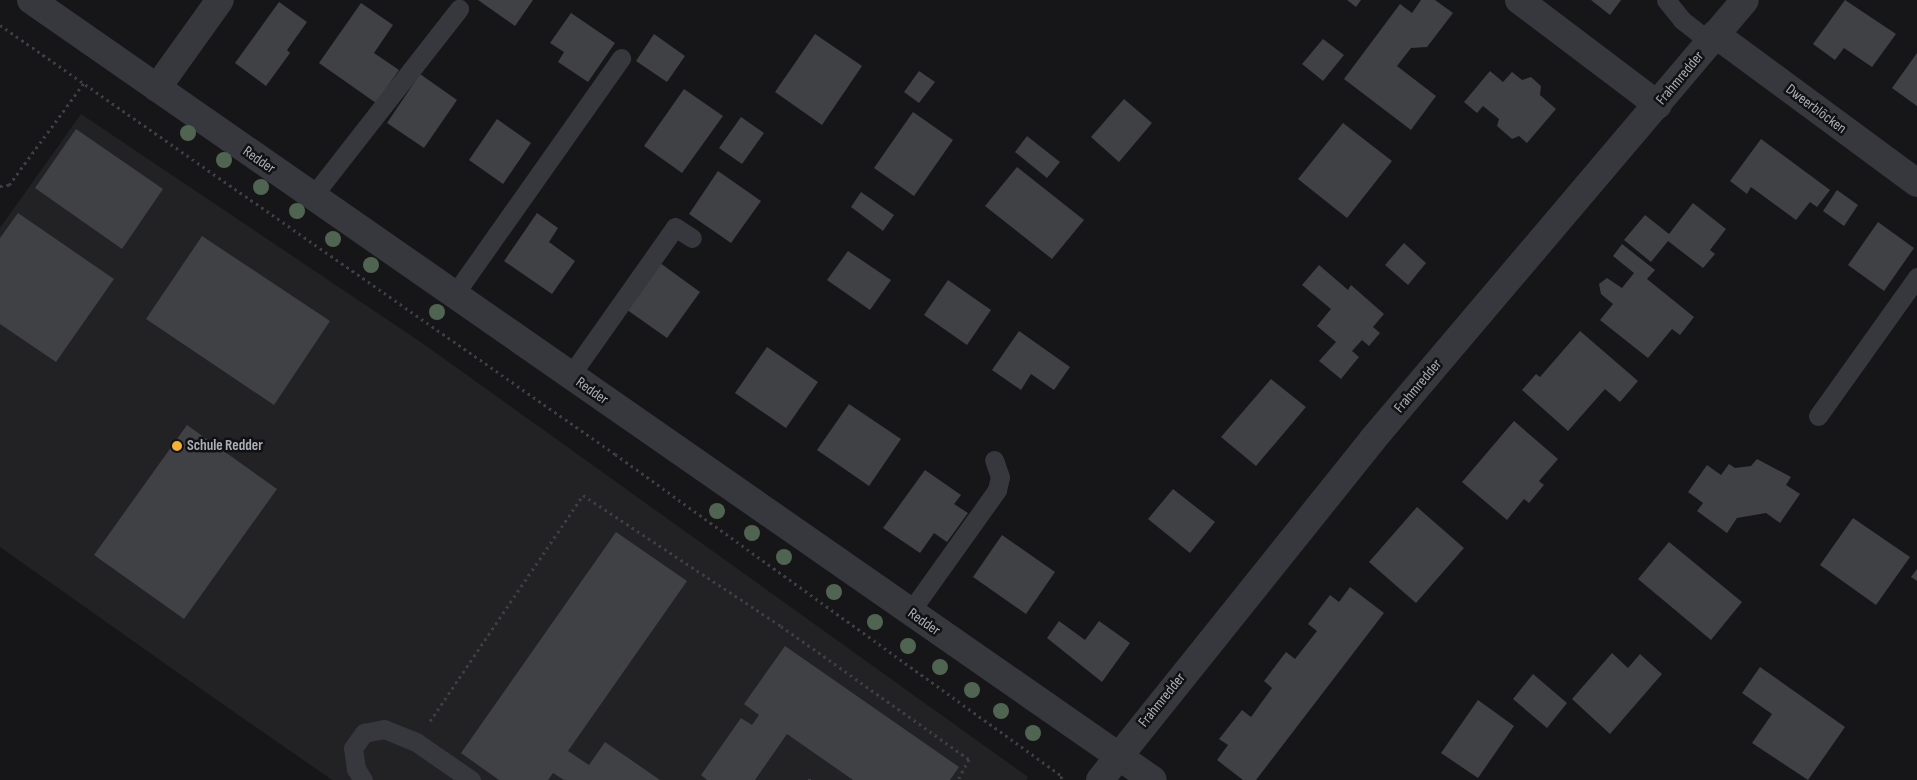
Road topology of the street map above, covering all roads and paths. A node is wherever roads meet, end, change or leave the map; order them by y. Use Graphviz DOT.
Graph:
graph roads {
  1 [pos="30,0"];
  2 [pos="220,0"];
  3 [pos="1519,0"];
  4 [pos="1666,0"];
  5 [pos="1745,0"];
  6 [pos="458,9"];
  7 [pos="0,25"];
  8 [pos="1712,38"];
  9 [pos="621,58"];
  10 [pos="84,83"];
  11 [pos="157,88"];
  12 [pos="1658,105"];
  13 [pos="1917,183"];
  14 [pos="0,186"];
  15 [pos="312,197"];
  16 [pos="692,238"];
  17 [pos="1917,277"];
  18 [pos="454,295"];
  19 [pos="570,376"];
  20 [pos="1818,416"];
  21 [pos="994,460"];
  22 [pos="910,612"];
  23 [pos="416,742"];
  24 [pos="1117,756"];
  25 [pos="363,780"];
  26 [pos="471,780"];
  27 [pos="808,780"];
  28 [pos="813,780"];
  29 [pos="958,780"];
  30 [pos="1060,780"];
  31 [pos="1100,780"];
  32 [pos="1153,780"];
  1 -- 11 [label="street, Redder"];
  2 -- 11 [label="street"];
  3 -- 12 [label="street"];
  4 -- 8 [label="lane"];
  5 -- 8 [label="street, Frahmredder"];
  6 -- 15 [label="lane"];
  7 -- 10 [label="path"];
  8 -- 12 [label="street, Frahmredder"];
  8 -- 13 [label="street, Dweerblöcken"];
  9 -- 18 [label="lane"];
  10 -- 14 [label="path"];
  10 -- 30 [label="path"];
  11 -- 15 [label="street, Redder"];
  12 -- 24 [label="street, Frahmredder"];
  15 -- 18 [label="street, Redder"];
  16 -- 19 [label="lane"];
  17 -- 20 [label="lane"];
  18 -- 19 [label="street, Redder"];
  19 -- 22 [label="street, Redder"];
  21 -- 22 [label="lane"];
  22 -- 24 [label="street, Redder"];
  23 -- 25 [label="lane"];
  23 -- 26 [label="lane"];
  23 -- 29 [label="path"];
  24 -- 31 [label="street, Frahmredder"];
  24 -- 32 [label="street, Redder"];
  27 -- 28 [label="path"];
}
